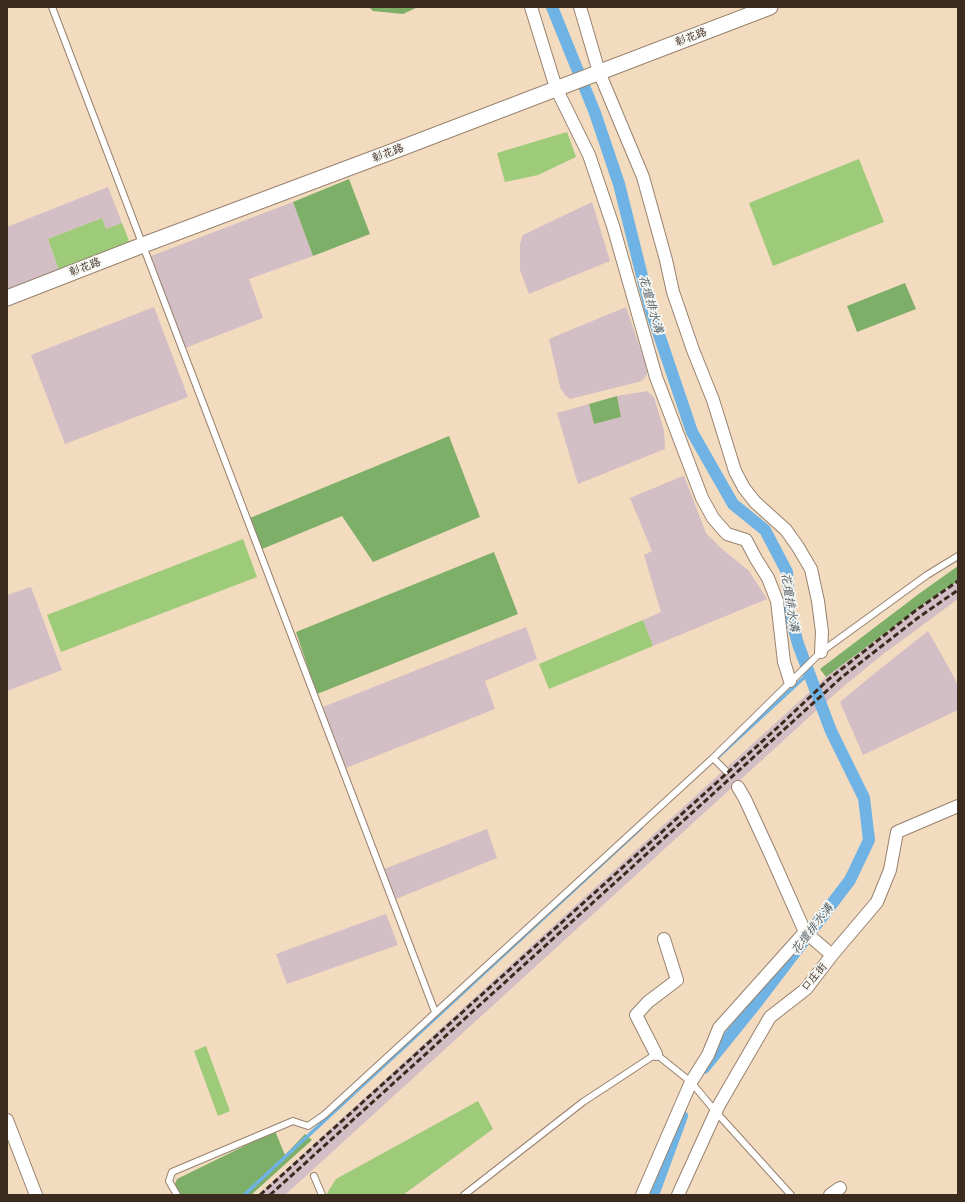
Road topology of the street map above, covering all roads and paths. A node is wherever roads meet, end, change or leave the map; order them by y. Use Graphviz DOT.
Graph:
graph roads {
  1 [pos="52,7"];
  2 [pos="531,7"];
  3 [pos="580,7"];
  4 [pos="770,7"];
  5 [pos="596,73"];
  6 [pos="563,86"];
  7 [pos="143,245"];
  8 [pos="7,298"];
  9 [pos="958,556"];
  10 [pos="820,654"];
  11 [pos="794,678"];
  12 [pos="713,758"];
  13 [pos="726,771"];
  14 [pos="738,788"];
  15 [pos="958,806"];
  16 [pos="807,933"];
  17 [pos="664,939"];
  18 [pos="829,953"];
  19 [pos="435,1012"];
  20 [pos="656,1054"];
  21 [pos="691,1082"];
  22 [pos="716,1112"];
  23 [pos="7,1120"];
  24 [pos="314,1176"];
  25 [pos="840,1188"];
  26 [pos="36,1195"];
  27 [pos="177,1195"];
  28 [pos="322,1195"];
  29 [pos="464,1195"];
  30 [pos="642,1195"];
  31 [pos="678,1195"];
  32 [pos="791,1195"];
  33 [pos="830,1195"];
  1 -- 7 [label="lane"];
  2 -- 6 [label="street"];
  3 -- 5 [label="street"];
  4 -- 5 [label="street, 彰花路"];
  5 -- 6 [label="street, 彰花路"];
  5 -- 10 [label="street"];
  6 -- 7 [label="street, 彰花路"];
  6 -- 11 [label="street"];
  7 -- 8 [label="street, 彰花路"];
  7 -- 19 [label="lane"];
  9 -- 10 [label="lane"];
  10 -- 11 [label="lane"];
  11 -- 12 [label="lane"];
  12 -- 13 [label="lane"];
  12 -- 19 [label="lane"];
  14 -- 16 [label="street"];
  15 -- 18 [label="street, 口庄街"];
  16 -- 18 [label="street"];
  16 -- 21 [label="street"];
  17 -- 20 [label="street"];
  18 -- 22 [label="street, 口庄街"];
  19 -- 27 [label="lane"];
  20 -- 21 [label="lane"];
  20 -- 29 [label="lane"];
  21 -- 22 [label="lane"];
  21 -- 30 [label="street"];
  22 -- 31 [label="street, 口庄街"];
  22 -- 32 [label="lane"];
  23 -- 26 [label="street"];
  24 -- 28 [label="lane"];
  25 -- 33 [label="street"];
}
